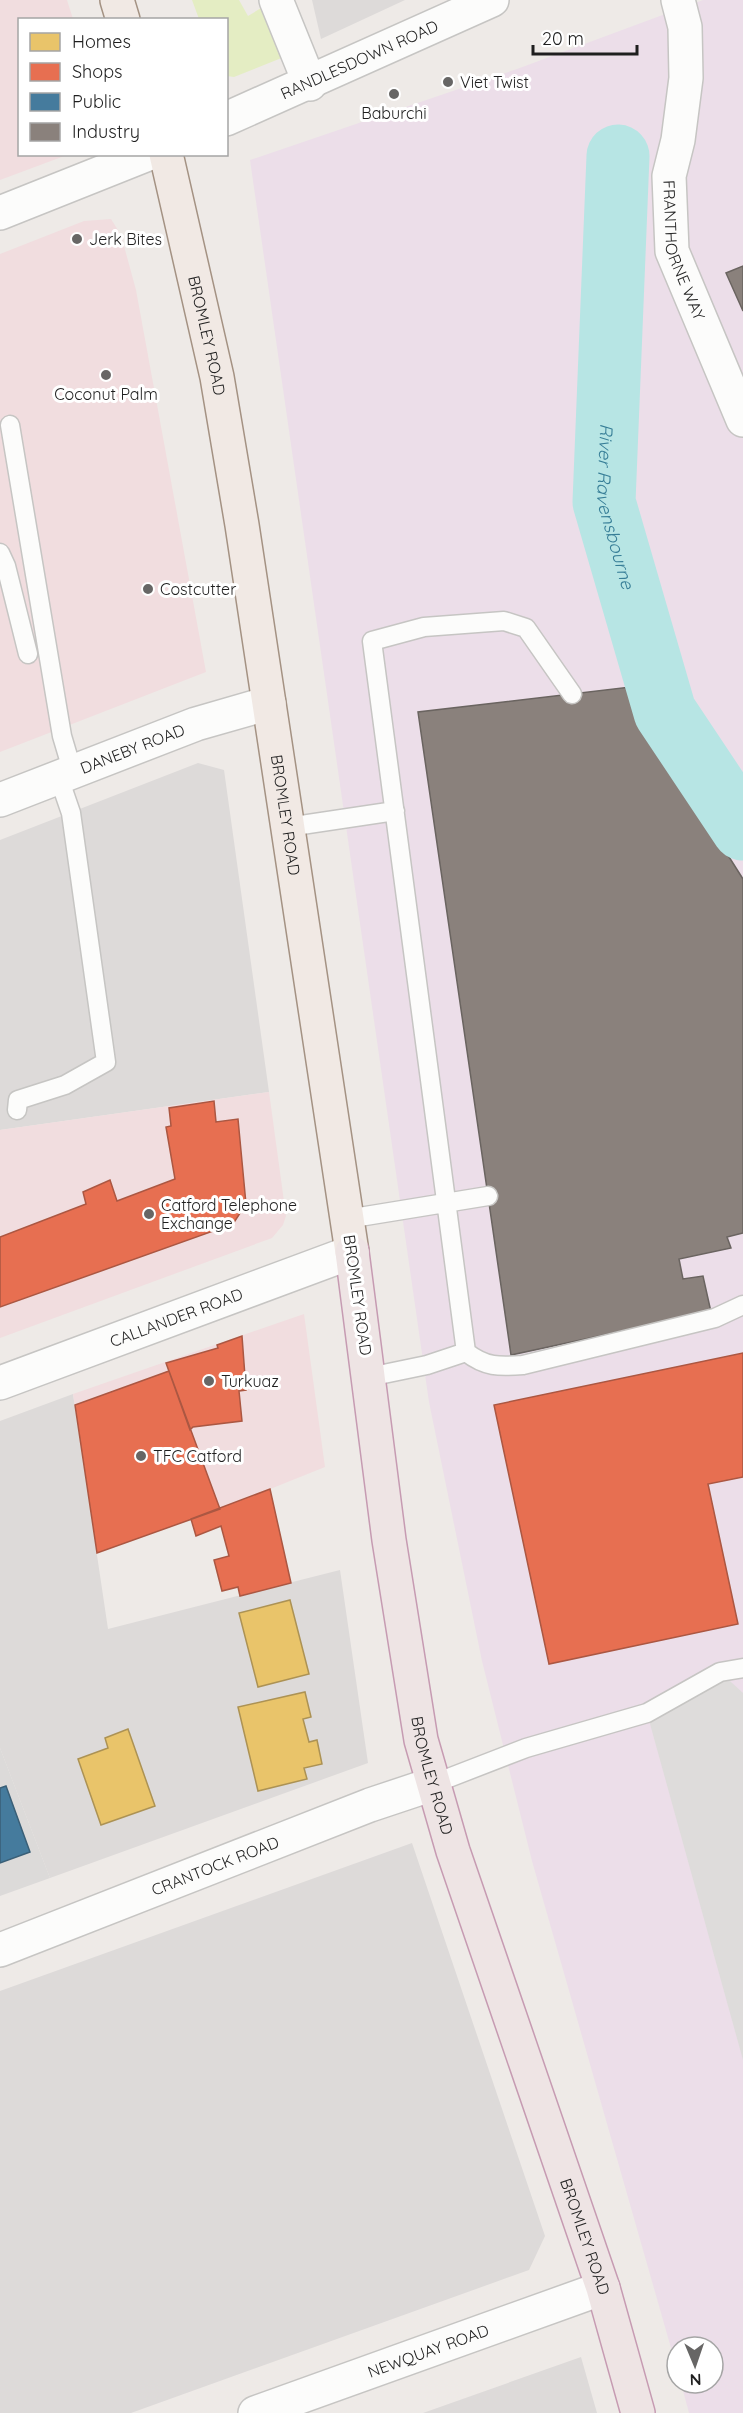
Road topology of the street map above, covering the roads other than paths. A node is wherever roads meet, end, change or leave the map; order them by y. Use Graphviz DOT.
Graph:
graph roads {
  1 [pos="117,0"];
  2 [pos="276,0"];
  3 [pos="492,0"];
  4 [pos="678,0"];
  5 [pos="122,18"];
  6 [pos="310,84"];
  7 [pos="228,118"];
  8 [pos="143,156"];
  9 [pos="166,156"];
  10 [pos="0,213"];
  11 [pos="743,420"];
  12 [pos="10,425"];
  13 [pos="0,553"];
  14 [pos="28,654"];
  15 [pos="572,694"];
  16 [pos="269,703"];
  17 [pos="66,775"];
  18 [pos="0,800"];
  19 [pos="395,811"];
  20 [pos="288,827"];
  21 [pos="17,1110"];
  22 [pos="488,1196"];
  23 [pos="448,1203"];
  24 [pos="347,1219"];
  25 [pos="352,1252"];
  26 [pos="743,1305"];
  27 [pos="466,1352"];
  28 [pos="369,1377"];
  29 [pos="0,1383"];
  30 [pos="743,1668"];
  31 [pos="433,1784"];
  32 [pos="0,1950"];
  33 [pos="603,2288"];
  34 [pos="255,2413"];
  35 [pos="638,2413"];
  1 -- 5 [label="main road"];
  2 -- 6 [label="street"];
  3 -- 6 [label="street, RANDLESDOWN ROAD"];
  4 -- 11 [label="street, FRANTHORNE WAY"];
  6 -- 7 [label="street, RANDLESDOWN ROAD"];
  8 -- 10 [label="street"];
  9 -- 16 [label="main road, BROMLEY ROAD"];
  12 -- 17 [label="lane"];
  13 -- 14 [label="lane"];
  15 -- 19 [label="lane"];
  16 -- 17 [label="street, DANEBY ROAD"];
  16 -- 20 [label="main road, BROMLEY ROAD"];
  17 -- 18 [label="street, DANEBY ROAD"];
  17 -- 21 [label="lane"];
  19 -- 20 [label="lane"];
  19 -- 23 [label="lane"];
  20 -- 24 [label="main road, BROMLEY ROAD"];
  22 -- 23 [label="lane"];
  23 -- 24 [label="lane"];
  23 -- 27 [label="lane"];
  24 -- 25 [label="main road, BROMLEY ROAD"];
  25 -- 28 [label="highway, BROMLEY ROAD"];
  25 -- 29 [label="street, CALLANDER ROAD"];
  26 -- 27 [label="lane"];
  27 -- 28 [label="lane"];
  28 -- 31 [label="highway, BROMLEY ROAD"];
  30 -- 31 [label="lane"];
  31 -- 32 [label="street, CRANTOCK ROAD"];
  31 -- 33 [label="highway, BROMLEY ROAD"];
  33 -- 34 [label="street, NEWQUAY ROAD"];
  33 -- 35 [label="highway, BROMLEY ROAD"];
}
